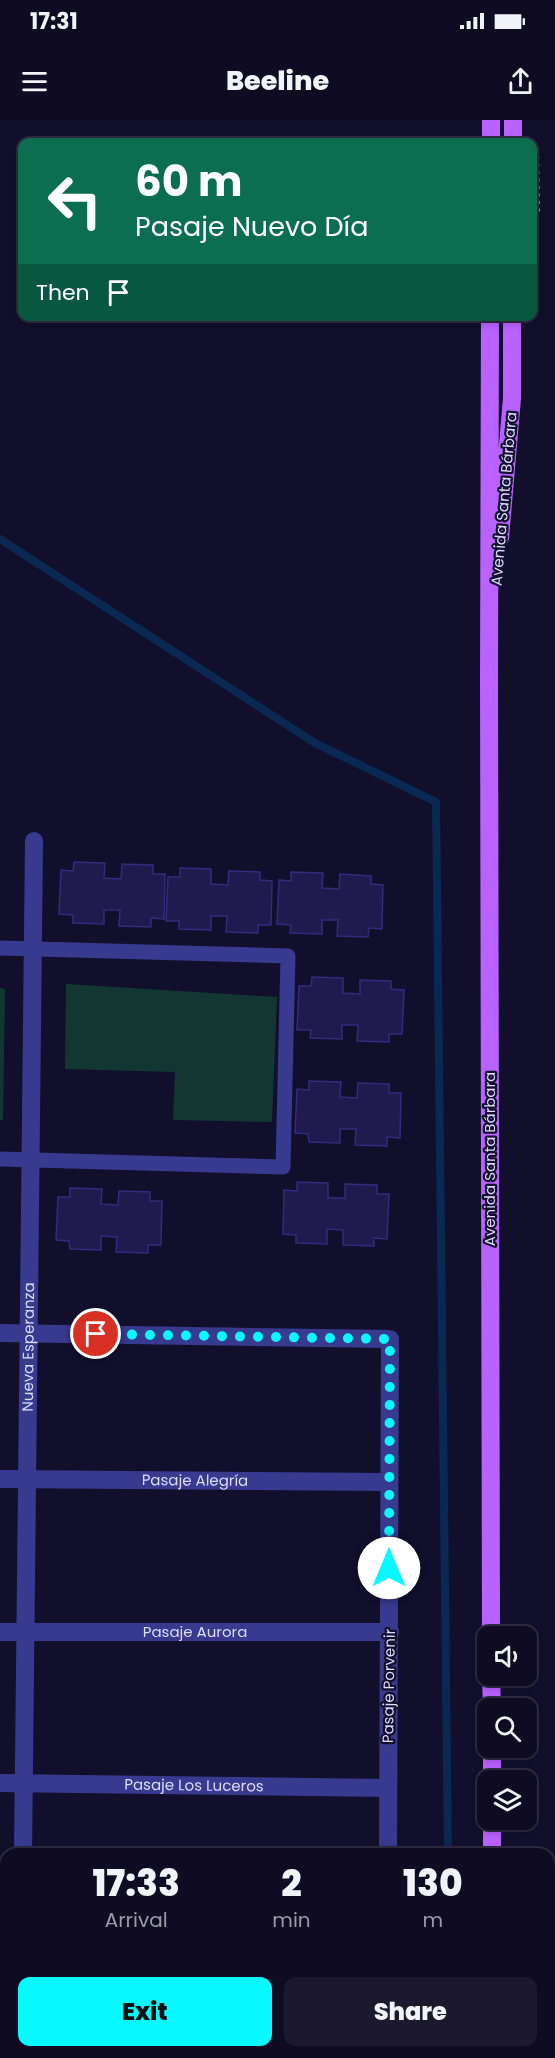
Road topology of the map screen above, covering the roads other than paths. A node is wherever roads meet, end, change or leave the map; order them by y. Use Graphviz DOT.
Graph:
graph roads {
  1 [pos="491,120"];
  2 [pos="513,120"];
  3 [pos="491,138"];
  4 [pos="513,138"];
  5 [pos="490,321"];
  6 [pos="512,321"];
  7 [pos="489,681"];
  8 [pos="34,841"];
  9 [pos="0,948"];
  10 [pos="33,949"];
  11 [pos="0,1159"];
  12 [pos="32,1160"];
  13 [pos="0,1333"];
  14 [pos="29,1333"];
  15 [pos="0,1479"];
  16 [pos="27,1479"];
  17 [pos="389,1482"];
  18 [pos="491,1626"];
  19 [pos="0,1632"];
  20 [pos="26,1632"];
  21 [pos="390,1632"];
  22 [pos="0,1783"];
  23 [pos="24,1783"];
  24 [pos="388,1788"];
  25 [pos="492,1830"];
  26 [pos="23,1848"];
  27 [pos="388,1848"];
  28 [pos="492,1848"];
  1 -- 3 [label="main road"];
  2 -- 4 [label="main road"];
  5 -- 7 [label="main road, Avenida Santa Bárbara"];
  6 -- 7 [label="main road, Avenida Santa Bárbara"];
  7 -- 18 [label="main road, Avenida Santa Bárbara"];
  8 -- 10 [label="street, Nueva Esperanza"];
  9 -- 10 [label="lane"];
  10 -- 12 [label="street, Nueva Esperanza"];
  10 -- 12 [label="lane"];
  11 -- 12 [label="lane"];
  12 -- 14 [label="street, Nueva Esperanza"];
  13 -- 14 [label="street"];
  14 -- 16 [label="street, Nueva Esperanza"];
  14 -- 17 [label="street, Pasaje Porvenir"];
  15 -- 16 [label="street, Pasaje Alegría"];
  16 -- 17 [label="street, Pasaje Alegría"];
  16 -- 20 [label="street, Nueva Esperanza"];
  17 -- 21 [label="street, Pasaje Porvenir"];
  19 -- 20 [label="street, Pasaje Aurora"];
  20 -- 21 [label="street, Pasaje Aurora"];
  20 -- 23 [label="street, Nueva Esperanza"];
  21 -- 24 [label="street, Pasaje Porvenir"];
  22 -- 23 [label="street, Pasaje Los Luceros"];
  23 -- 24 [label="street, Pasaje Los Luceros"];
  23 -- 26 [label="street, Nueva Esperanza"];
  24 -- 27 [label="street, Pasaje Porvenir"];
  25 -- 28 [label="main road"];
}
